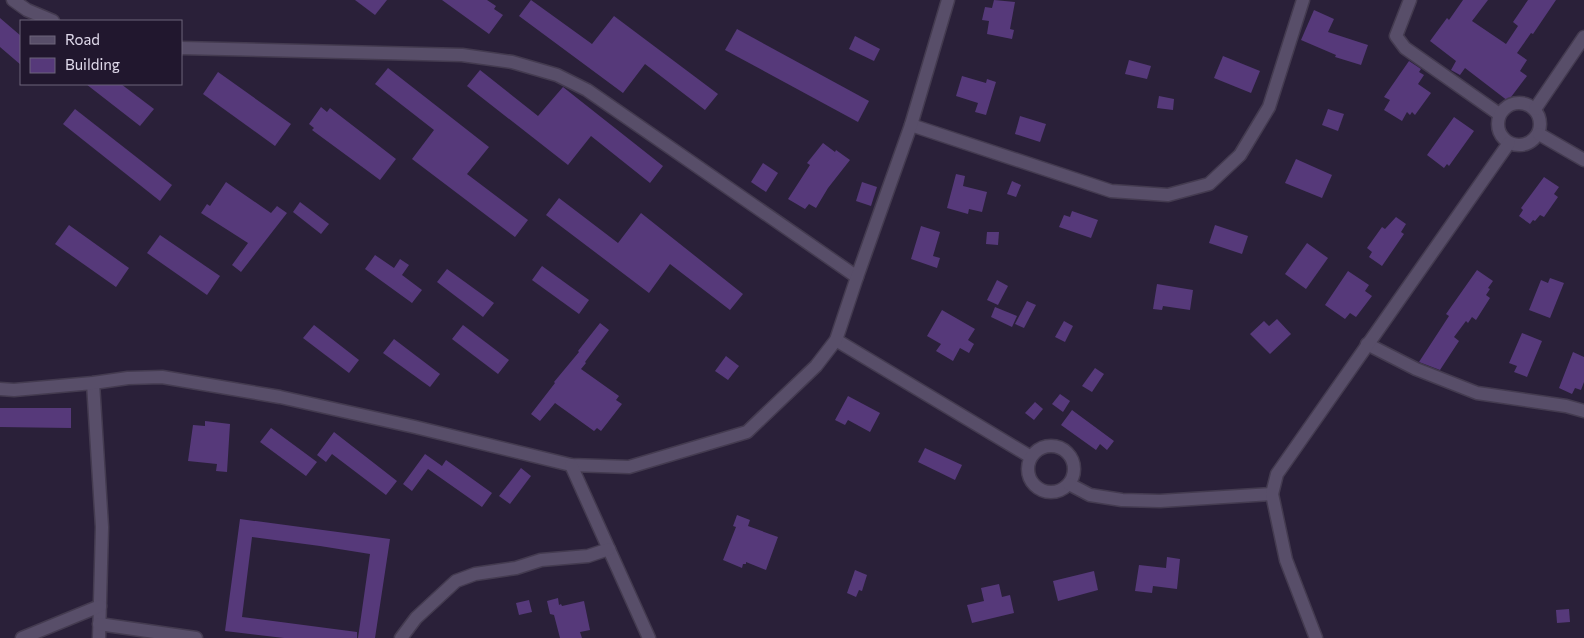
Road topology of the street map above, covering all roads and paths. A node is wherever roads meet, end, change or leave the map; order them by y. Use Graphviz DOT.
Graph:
graph roads {
  1 [pos="13,0"];
  2 [pos="948,0"];
  3 [pos="1303,0"];
  4 [pos="1410,0"];
  5 [pos="51,20"];
  6 [pos="1584,37"];
  7 [pos="182,48"];
  8 [pos="1535,109"];
  9 [pos="1499,114"];
  10 [pos="911,125"];
  11 [pos="1539,134"];
  12 [pos="1509,143"];
  13 [pos="1584,160"];
  14 [pos="857,277"];
  15 [pos="836,340"];
  16 [pos="1367,344"];
  17 [pos="93,384"];
  18 [pos="0,389"];
  19 [pos="1584,411"];
  20 [pos="1031,457"];
  21 [pos="571,465"];
  22 [pos="1069,484"];
  23 [pos="1272,494"];
  24 [pos="608,548"];
  25 [pos="100,606"];
  26 [pos="99,624"];
  27 [pos="22,638"];
  28 [pos="99,638"];
  29 [pos="196,638"];
  30 [pos="401,638"];
  31 [pos="649,638"];
  32 [pos="1316,638"];
  1 -- 5 [label="lane"];
  2 -- 10 [label="lane"];
  3 -- 10 [label="lane"];
  4 -- 9 [label="lane"];
  6 -- 8 [label="lane"];
  7 -- 14 [label="lane"];
  8 -- 9 [label="lane"];
  8 -- 11 [label="lane"];
  9 -- 12 [label="lane"];
  10 -- 14 [label="lane"];
  11 -- 12 [label="lane"];
  11 -- 13 [label="lane"];
  12 -- 16 [label="lane"];
  14 -- 15 [label="lane"];
  15 -- 20 [label="lane"];
  15 -- 21 [label="lane"];
  16 -- 19 [label="lane"];
  16 -- 23 [label="lane"];
  17 -- 18 [label="lane"];
  17 -- 21 [label="lane"];
  17 -- 25 [label="lane"];
  20 -- 22 [label="lane"];
  20 -- 22 [label="lane"];
  21 -- 24 [label="lane"];
  22 -- 23 [label="lane"];
  23 -- 32 [label="lane"];
  24 -- 30 [label="lane"];
  24 -- 31 [label="lane"];
  25 -- 26 [label="lane"];
  25 -- 27 [label="lane"];
  26 -- 28 [label="lane"];
  26 -- 29 [label="lane"];
}
